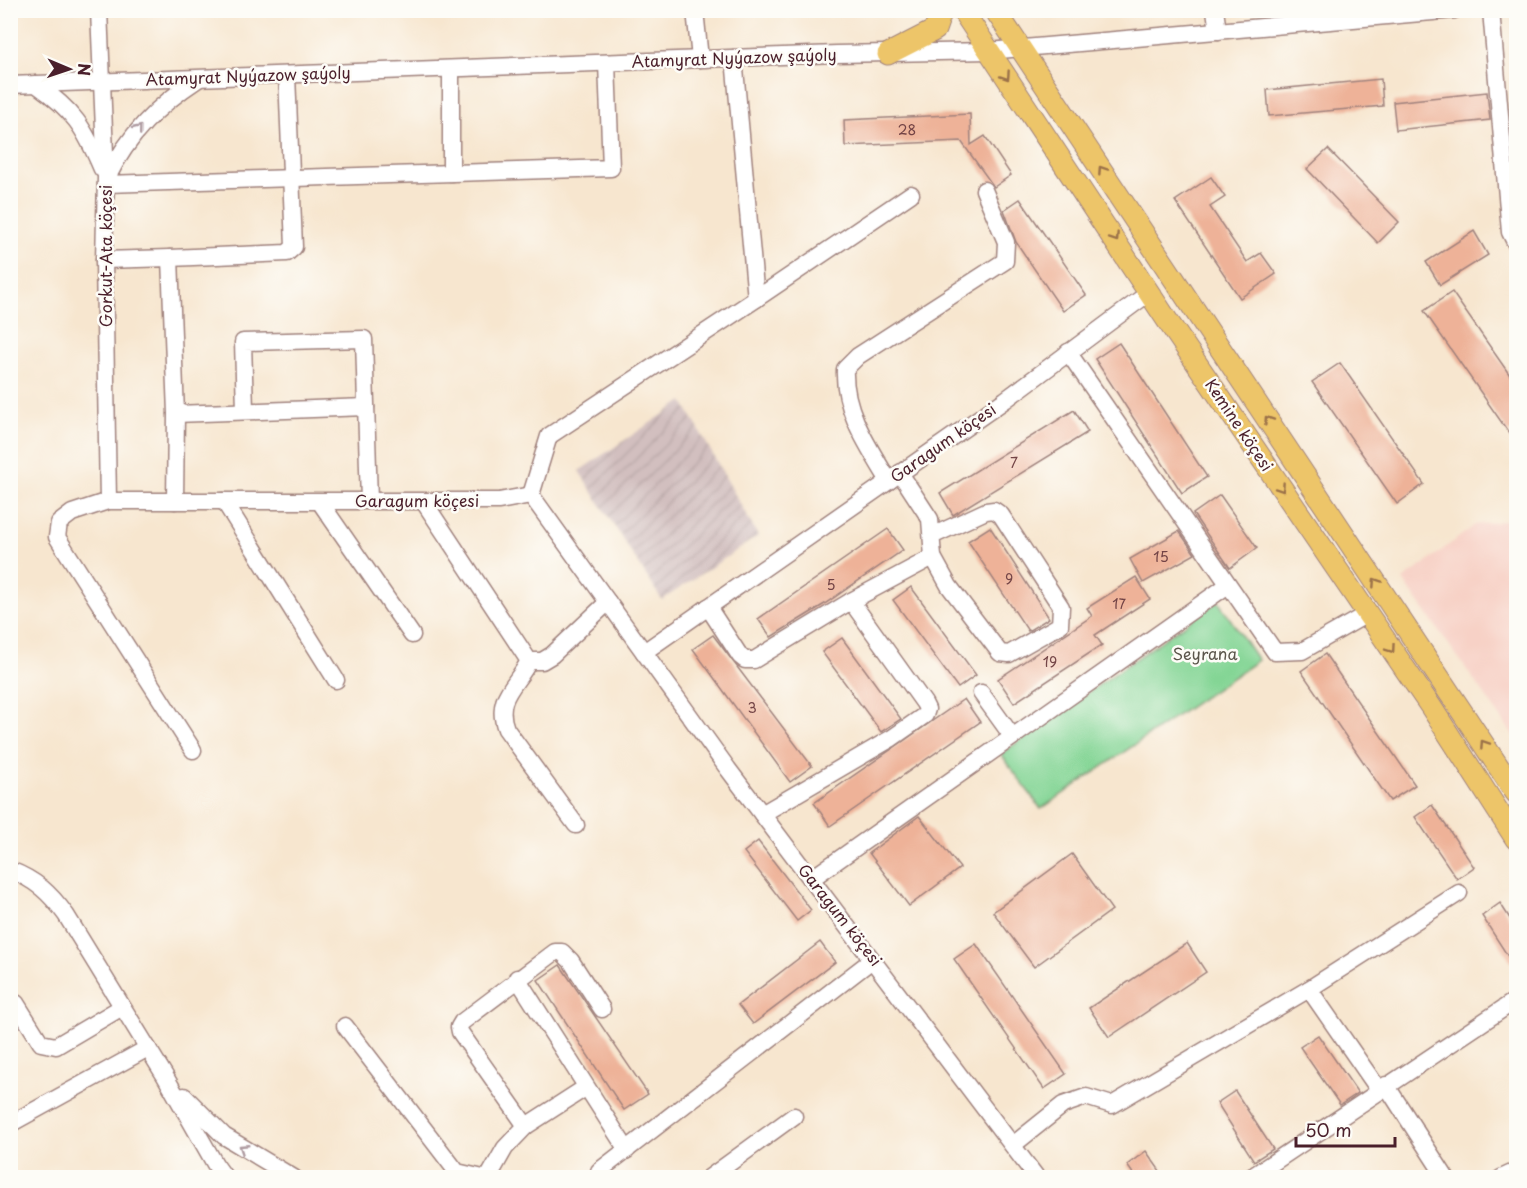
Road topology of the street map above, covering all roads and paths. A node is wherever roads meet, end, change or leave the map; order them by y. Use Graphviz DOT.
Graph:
graph roads {
  1 [pos="99,10"];
  2 [pos="695,10"];
  3 [pos="942,10"];
  4 [pos="962,10"];
  5 [pos="995,10"];
  6 [pos="1215,10"];
  7 [pos="1455,10"];
  8 [pos="1491,10"];
  9 [pos="1218,31"];
  10 [pos="1022,49"];
  11 [pos="989,51"];
  12 [pos="888,54"];
  13 [pos="734,58"];
  14 [pos="700,59"];
  15 [pos="607,63"];
  16 [pos="451,69"];
  17 [pos="287,75"];
  18 [pos="199,78"];
  19 [pos="102,82"];
  20 [pos="36,84"];
  21 [pos="10,86"];
  22 [pos="451,173"];
  23 [pos="292,178"];
  24 [pos="106,181"];
  25 [pos="984,190"];
  26 [pos="911,194"];
  27 [pos="1516,244"];
  28 [pos="170,258"];
  29 [pos="105,260"];
  30 [pos="1173,276"];
  31 [pos="1150,292"];
  32 [pos="756,299"];
  33 [pos="1068,352"];
  34 [pos="366,407"];
  35 [pos="245,410"];
  36 [pos="176,414"];
  37 [pos="894,477"];
  38 [pos="531,495"];
  39 [pos="108,501"];
  40 [pos="175,501"];
  41 [pos="224,501"];
  42 [pos="369,501"];
  43 [pos="424,501"];
  44 [pos="320,502"];
  45 [pos="932,536"];
  46 [pos="1357,554"];
  47 [pos="933,557"];
  48 [pos="1338,570"];
  49 [pos="1228,585"];
  50 [pos="851,601"];
  51 [pos="609,602"];
  52 [pos="708,607"];
  53 [pos="1367,614"];
  54 [pos="412,635"];
  55 [pos="644,652"];
  56 [pos="529,661"];
  57 [pos="336,680"];
  58 [pos="981,693"];
  59 [pos="1012,736"];
  60 [pos="194,750"];
  61 [pos="1516,793"];
  62 [pos="762,814"];
  63 [pos="576,825"];
  64 [pos="1516,839"];
  65 [pos="10,870"];
  66 [pos="811,879"];
  67 [pos="1459,893"];
  68 [pos="872,960"];
  69 [pos="517,978"];
  70 [pos="1309,989"];
  71 [pos="1516,1000"];
  72 [pos="10,1007"];
  73 [pos="122,1007"];
  74 [pos="602,1009"];
  75 [pos="345,1026"];
  76 [pos="148,1048"];
  77 [pos="165,1076"];
  78 [pos="1383,1087"];
  79 [pos="585,1088"];
  80 [pos="794,1116"];
  81 [pos="10,1124"];
  82 [pos="526,1126"];
  83 [pos="1013,1145"];
  84 [pos="627,1150"];
  85 [pos="1516,1171"];
  86 [pos="225,1178"];
  87 [pos="294,1178"];
  88 [pos="483,1178"];
  89 [pos="488,1178"];
  90 [pos="598,1178"];
  91 [pos="709,1178"];
  92 [pos="1037,1178"];
  93 [pos="1250,1178"];
  94 [pos="1446,1178"];
  95 [pos="1501,1178"];
  1 -- 19 [label="street, Gorkut-Ata köçesi"];
  2 -- 14 [label="street"];
  3 -- 12 [label="main road"];
  4 -- 11 [label="main road, Kemine köçesi"];
  5 -- 10 [label="main road, Kemine köçesi"];
  6 -- 9 [label="street"];
  7 -- 9 [label="street, Atamyrat Nyýazow şaýoly"];
  8 -- 27 [label="street"];
  9 -- 10 [label="street, Atamyrat Nyýazow şaýoly"];
  10 -- 11 [label="street, Atamyrat Nyýazow şaýoly"];
  30 -- 10 [label="main road, Kemine köçesi, one-way"];
  11 -- 12 [label="street, Atamyrat Nyýazow şaýoly"];
  11 -- 31 [label="main road, Kemine köçesi, one-way"];
  12 -- 13 [label="street, Atamyrat Nyýazow şaýoly"];
  13 -- 14 [label="street, Atamyrat Nyýazow şaýoly"];
  13 -- 32 [label="street"];
  14 -- 15 [label="street, Atamyrat Nyýazow şaýoly"];
  15 -- 16 [label="street, Atamyrat Nyýazow şaýoly"];
  15 -- 22 [label="street"];
  16 -- 17 [label="street, Atamyrat Nyýazow şaýoly"];
  16 -- 22 [label="street"];
  17 -- 18 [label="street, Atamyrat Nyýazow şaýoly"];
  17 -- 23 [label="street"];
  18 -- 19 [label="street, Atamyrat Nyýazow şaýoly"];
  24 -- 18 [label="street, one-way"];
  19 -- 20 [label="street, Atamyrat Nyýazow şaýoly"];
  19 -- 24 [label="street, Gorkut-Ata köçesi"];
  20 -- 21 [label="street, Atamyrat Nyýazow şaýoly"];
  20 -- 24 [label="street"];
  22 -- 23 [label="street"];
  23 -- 24 [label="street"];
  23 -- 28 [label="street"];
  24 -- 29 [label="street, Gorkut-Ata köçesi"];
  25 -- 37 [label="street"];
  26 -- 32 [label="street"];
  28 -- 29 [label="street"];
  28 -- 36 [label="street"];
  29 -- 39 [label="street, Gorkut-Ata köçesi"];
  30 -- 31 [label="main road"];
  46 -- 30 [label="main road, Kemine köçesi, one-way"];
  31 -- 33 [label="street, Garagum köçesi"];
  31 -- 48 [label="main road, Kemine köçesi, one-way"];
  32 -- 38 [label="street"];
  33 -- 37 [label="street, Garagum köçesi"];
  33 -- 49 [label="street"];
  34 -- 35 [label="street"];
  34 -- 35 [label="street"];
  34 -- 42 [label="street"];
  35 -- 36 [label="street"];
  36 -- 40 [label="street"];
  37 -- 45 [label="street"];
  37 -- 52 [label="street, Garagum köçesi"];
  38 -- 43 [label="street, Garagum köçesi"];
  38 -- 51 [label="street, Garagum köçesi"];
  39 -- 40 [label="street, Garagum köçesi"];
  39 -- 60 [label="street, Garagum köçesi"];
  40 -- 41 [label="street, Garagum köçesi"];
  41 -- 44 [label="street, Garagum köçesi"];
  41 -- 57 [label="street"];
  42 -- 43 [label="street, Garagum köçesi"];
  42 -- 44 [label="street, Garagum köçesi"];
  43 -- 56 [label="street"];
  44 -- 54 [label="street"];
  45 -- 47 [label="street"];
  45 -- 47 [label="street"];
  46 -- 48 [label="main road"];
  61 -- 46 [label="main road, Kemine köçesi, one-way"];
  47 -- 50 [label="street"];
  48 -- 53 [label="main road, Kemine köçesi"];
  49 -- 53 [label="street"];
  49 -- 59 [label="street"];
  50 -- 52 [label="street"];
  50 -- 62 [label="street"];
  51 -- 55 [label="street, Garagum köçesi"];
  51 -- 56 [label="street"];
  52 -- 55 [label="street, Garagum köçesi"];
  53 -- 64 [label="main road, Kemine köçesi, one-way"];
  55 -- 62 [label="street, Garagum köçesi"];
  56 -- 63 [label="street"];
  58 -- 59 [label="street"];
  59 -- 66 [label="street"];
  62 -- 66 [label="street, Garagum köçesi"];
  65 -- 73 [label="street"];
  66 -- 68 [label="street, Garagum köçesi"];
  67 -- 70 [label="street"];
  68 -- 83 [label="street, Garagum köçesi"];
  68 -- 84 [label="street"];
  69 -- 74 [label="street"];
  69 -- 79 [label="street"];
  69 -- 82 [label="street"];
  70 -- 78 [label="street"];
  70 -- 83 [label="street"];
  71 -- 78 [label="street"];
  72 -- 73 [label="street"];
  73 -- 76 [label="street"];
  75 -- 88 [label="street"];
  76 -- 77 [label="street"];
  76 -- 81 [label="street"];
  77 -- 86 [label="street"];
  87 -- 77 [label="street, one-way"];
  78 -- 93 [label="street"];
  78 -- 94 [label="street"];
  79 -- 82 [label="street"];
  79 -- 84 [label="street"];
  80 -- 91 [label="street"];
  82 -- 89 [label="street"];
  83 -- 92 [label="street, Garagum köçesi"];
  84 -- 90 [label="street"];
  85 -- 95 [label="street"];
}
